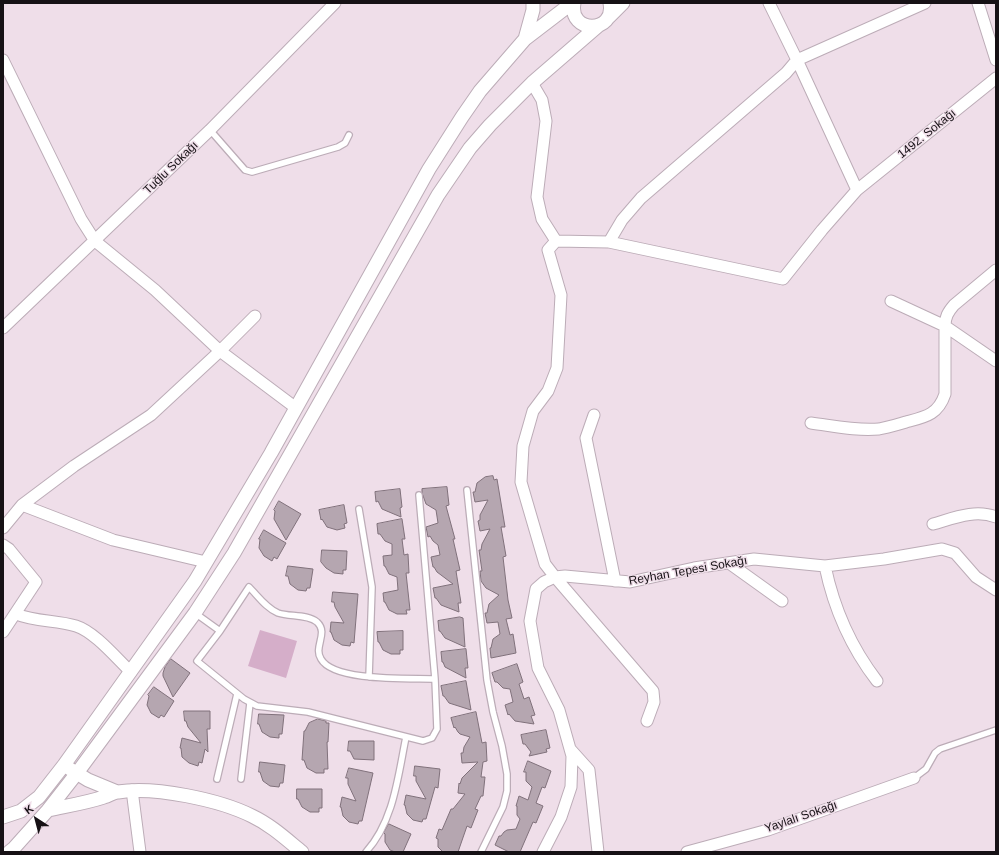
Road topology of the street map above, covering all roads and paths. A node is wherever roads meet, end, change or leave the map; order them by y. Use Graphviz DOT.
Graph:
graph roads {
  1 [pos="335,3"];
  2 [pos="533,3"];
  3 [pos="573,3"];
  4 [pos="610,3"];
  5 [pos="623,3"];
  6 [pos="769,3"];
  7 [pos="925,3"];
  8 [pos="978,3"];
  9 [pos="604,21"];
  10 [pos="526,39"];
  11 [pos="3,60"];
  12 [pos="797,60"];
  13 [pos="996,60"];
  14 [pos="996,78"];
  15 [pos="532,83"];
  16 [pos="210,130"];
  17 [pos="349,135"];
  18 [pos="857,190"];
  19 [pos="95,241"];
  20 [pos="556,241"];
  21 [pos="609,242"];
  22 [pos="996,270"];
  23 [pos="891,301"];
  24 [pos="255,316"];
  25 [pos="945,326"];
  26 [pos="3,328"];
  27 [pos="220,351"];
  28 [pos="996,361"];
  29 [pos="296,408"];
  30 [pos="594,415"];
  31 [pos="811,423"];
  32 [pos="467,490"];
  33 [pos="419,495"];
  34 [pos="22,505"];
  35 [pos="359,510"];
  36 [pos="996,517"];
  37 [pos="933,524"];
  38 [pos="3,528"];
  39 [pos="3,544"];
  40 [pos="206,562"];
  41 [pos="728,563"];
  42 [pos="825,566"];
  43 [pos="555,577"];
  44 [pos="615,581"];
  45 [pos="996,590"];
  46 [pos="782,601"];
  47 [pos="195,613"];
  48 [pos="16,614"];
  49 [pos="220,631"];
  50 [pos="3,632"];
  51 [pos="131,672"];
  52 [pos="369,677"];
  53 [pos="435,679"];
  54 [pos="877,681"];
  55 [pos="237,694"];
  56 [pos="250,703"];
  57 [pos="647,721"];
  58 [pos="996,730"];
  59 [pos="406,737"];
  60 [pos="570,749"];
  61 [pos="64,765"];
  62 [pos="77,773"];
  63 [pos="914,778"];
  64 [pos="218,779"];
  65 [pos="241,779"];
  66 [pos="132,790"];
  67 [pos="117,792"];
  68 [pos="48,810"];
  69 [pos="3,817"];
  70 [pos="8,852"];
  71 [pos="140,852"];
  72 [pos="302,852"];
  73 [pos="366,852"];
  74 [pos="480,852"];
  75 [pos="543,852"];
  76 [pos="598,852"];
  77 [pos="687,852"];
  1 -- 16 [label="street, Tuğlu Sokağı"];
  2 -- 10 [label="street"];
  3 -- 9 [label="street"];
  3 -- 10 [label="street"];
  4 -- 9 [label="street"];
  5 -- 9 [label="street"];
  6 -- 12 [label="street"];
  7 -- 12 [label="street"];
  8 -- 13 [label="street"];
  9 -- 15 [label="street"];
  10 -- 29 [label="street"];
  11 -- 19 [label="street"];
  12 -- 18 [label="street"];
  12 -- 21 [label="street"];
  14 -- 18 [label="street, 1492. Sokağı"];
  15 -- 20 [label="street"];
  15 -- 47 [label="street"];
  16 -- 17 [label="lane"];
  16 -- 19 [label="street, Tuğlu Sokağı"];
  18 -- 21 [label="street, 1492. Sokağı"];
  19 -- 26 [label="street, Tuğlu Sokağı"];
  19 -- 27 [label="street"];
  20 -- 21 [label="street"];
  20 -- 43 [label="street"];
  22 -- 25 [label="street"];
  23 -- 25 [label="street"];
  24 -- 27 [label="street"];
  25 -- 28 [label="street"];
  25 -- 31 [label="street"];
  27 -- 29 [label="street"];
  27 -- 34 [label="street"];
  29 -- 40 [label="street"];
  30 -- 44 [label="street"];
  32 -- 74 [label="lane"];
  33 -- 53 [label="lane"];
  34 -- 38 [label="street"];
  34 -- 40 [label="street"];
  35 -- 52 [label="lane"];
  36 -- 37 [label="street"];
  39 -- 48 [label="street"];
  40 -- 51 [label="street"];
  41 -- 42 [label="street, Reyhan Tepesi Sokağı"];
  41 -- 44 [label="street, Reyhan Tepesi Sokağı"];
  41 -- 46 [label="street"];
  42 -- 45 [label="street, Reyhan Tepesi Sokağı"];
  42 -- 54 [label="street"];
  43 -- 44 [label="street, Reyhan Tepesi Sokağı"];
  43 -- 57 [label="street"];
  43 -- 60 [label="street"];
  47 -- 49 [label="lane"];
  47 -- 62 [label="street"];
  48 -- 50 [label="street"];
  48 -- 51 [label="street"];
  49 -- 52 [label="lane"];
  49 -- 55 [label="lane"];
  51 -- 61 [label="street"];
  52 -- 53 [label="lane"];
  53 -- 59 [label="lane"];
  55 -- 56 [label="lane"];
  55 -- 64 [label="lane"];
  56 -- 59 [label="lane"];
  56 -- 65 [label="lane"];
  58 -- 63 [label="lane"];
  59 -- 73 [label="lane"];
  60 -- 75 [label="street"];
  60 -- 76 [label="street"];
  61 -- 62 [label="street"];
  61 -- 69 [label="street"];
  62 -- 67 [label="street"];
  62 -- 68 [label="street"];
  63 -- 77 [label="street, Yaylalı Sokağı"];
  66 -- 67 [label="street"];
  66 -- 71 [label="street"];
  66 -- 72 [label="street"];
  67 -- 68 [label="street"];
  68 -- 70 [label="street"];
}
